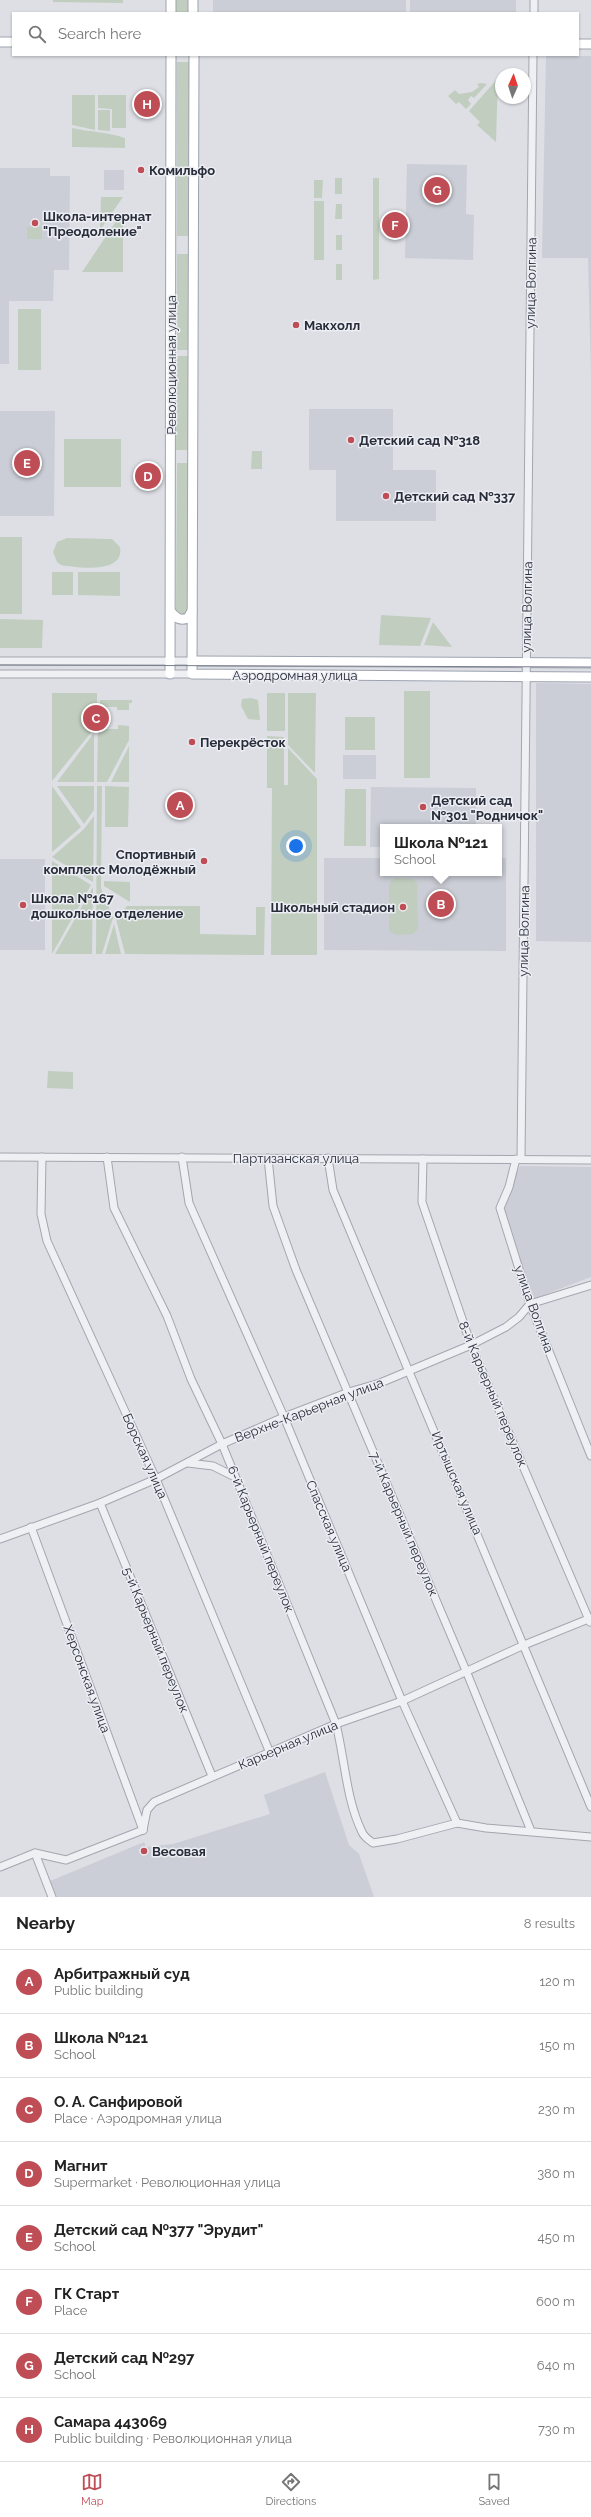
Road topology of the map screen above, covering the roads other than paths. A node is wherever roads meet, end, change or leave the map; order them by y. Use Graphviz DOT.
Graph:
graph roads {
  1 [pos="171,0"];
  2 [pos="193,0"];
  3 [pos="534,0"];
  4 [pos="171,12"];
  5 [pos="193,12"];
  6 [pos="534,12"];
  7 [pos="0,42"];
  8 [pos="12,42"];
  9 [pos="579,44"];
  10 [pos="591,44"];
  11 [pos="171,56"];
  12 [pos="194,56"];
  13 [pos="533,56"];
  14 [pos="192,611"];
  15 [pos="171,612"];
  16 [pos="0,661"];
  17 [pos="171,661"];
  18 [pos="192,661"];
  19 [pos="527,663"];
  20 [pos="591,663"];
  21 [pos="0,674"];
  22 [pos="170,674"];
  23 [pos="192,674"];
  24 [pos="526,676"];
  25 [pos="591,677"];
  26 [pos="0,1157"];
  27 [pos="42,1157"];
  28 [pos="107,1157"];
  29 [pos="182,1158"];
  30 [pos="268,1158"];
  31 [pos="328,1158"];
  32 [pos="423,1159"];
  33 [pos="518,1159"];
  34 [pos="591,1160"];
  35 [pos="591,1285"];
  36 [pos="530,1304"];
  37 [pos="471,1345"];
  38 [pos="409,1369"];
  39 [pos="349,1392"];
  40 [pos="284,1417"];
  41 [pos="222,1444"];
  42 [pos="591,1456"];
  43 [pos="186,1463"];
  44 [pos="236,1477"];
  45 [pos="156,1479"];
  46 [pos="100,1503"];
  47 [pos="31,1527"];
  48 [pos="0,1540"];
  49 [pos="590,1620"];
  50 [pos="524,1645"];
  51 [pos="467,1673"];
  52 [pos="402,1701"];
  53 [pos="336,1724"];
  54 [pos="270,1752"];
  55 [pos="212,1776"];
  56 [pos="591,1807"];
  57 [pos="457,1823"];
  58 [pos="144,1830"];
  59 [pos="531,1831"];
  60 [pos="591,1837"];
  61 [pos="35,1853"];
  62 [pos="0,1867"];
  63 [pos="52,1897"];
  1 -- 4 [label="main road"];
  2 -- 5 [label="main road"];
  3 -- 6 [label="street"];
  7 -- 8 [label="main road"];
  9 -- 10 [label="main road"];
  11 -- 15 [label="main road, Революционная улица"];
  12 -- 14 [label="main road, Революционная улица"];
  13 -- 19 [label="street, улица Волгина"];
  14 -- 15 [label="main road"];
  14 -- 18 [label="main road, Революционная улица"];
  15 -- 17 [label="main road, Революционная улица"];
  16 -- 17 [label="street, Аэродромная улица"];
  17 -- 18 [label="street, Аэродромная улица"];
  17 -- 22 [label="main road, Революционная улица"];
  18 -- 19 [label="main road, Аэродромная улица"];
  18 -- 23 [label="main road, Революционная улица"];
  19 -- 20 [label="main road, Аэродромная улица"];
  19 -- 24 [label="street, улица Волгина"];
  21 -- 22 [label="street, Аэродромная улица"];
  22 -- 23 [label="street, Аэродромная улица"];
  23 -- 24 [label="main road, Аэродромная улица"];
  24 -- 25 [label="main road, Аэродромная улица"];
  24 -- 33 [label="street, улица Волгина"];
  26 -- 27 [label="street, Партизанская улица"];
  27 -- 28 [label="street, Партизанская улица"];
  27 -- 45 [label="street, Борская улица"];
  28 -- 29 [label="street, Партизанская улица"];
  28 -- 41 [label="street, 6-й Карьерный переулок"];
  29 -- 30 [label="street, Партизанская улица"];
  29 -- 40 [label="street, Спасская улица"];
  30 -- 31 [label="street, Партизанская улица"];
  30 -- 39 [label="street, 7-й Карьерный переулок"];
  31 -- 32 [label="street, Партизанская улица"];
  31 -- 38 [label="street, Иртышская улица"];
  32 -- 33 [label="street, Партизанская улица"];
  32 -- 37 [label="street, 8-й Карьерный переулок"];
  33 -- 34 [label="street, Партизанская улица"];
  33 -- 36 [label="street, улица Волгина"];
  35 -- 36 [label="street"];
  36 -- 37 [label="street, Верхне-Карьерная улица"];
  36 -- 42 [label="street, улица Волгина"];
  37 -- 38 [label="street, Верхне-Карьерная улица"];
  37 -- 49 [label="street, 8-й Карьерный переулок"];
  38 -- 39 [label="street, Верхне-Карьерная улица"];
  38 -- 50 [label="street, Иртышская улица"];
  39 -- 40 [label="street, Верхне-Карьерная улица"];
  39 -- 51 [label="street, 7-й Карьерный переулок"];
  40 -- 41 [label="street, Верхне-Карьерная улица"];
  40 -- 52 [label="street, Спасская улица"];
  41 -- 43 [label="street, Верхне-Карьерная улица"];
  41 -- 44 [label="street, 6-й Карьерный переулок"];
  43 -- 44 [label="street"];
  43 -- 45 [label="street, Верхне-Карьерная улица"];
  44 -- 53 [label="street, 6-й Карьерный переулок"];
  45 -- 46 [label="street, Верхне-Карьерная улица"];
  45 -- 54 [label="street, Борская улица"];
  46 -- 47 [label="street, Верхне-Карьерная улица"];
  46 -- 55 [label="street, 5-й Карьерный переулок"];
  47 -- 48 [label="street, Верхне-Карьерная улица"];
  47 -- 58 [label="street, Херсонская улица"];
  49 -- 50 [label="street, Карьерная улица"];
  50 -- 51 [label="street, Карьерная улица"];
  50 -- 56 [label="street, Иртышская улица"];
  51 -- 52 [label="street, Карьерная улица"];
  51 -- 59 [label="street, 7-й Карьерный переулок"];
  52 -- 53 [label="street, Карьерная улица"];
  52 -- 57 [label="street, Спасская улица"];
  53 -- 54 [label="street, Карьерная улица"];
  53 -- 57 [label="street, 6-й Карьерный переулок"];
  54 -- 55 [label="street, Карьерная улица"];
  55 -- 58 [label="street, Карьерная улица"];
  57 -- 59 [label="street"];
  58 -- 61 [label="street"];
  59 -- 60 [label="street"];
  61 -- 62 [label="street"];
  61 -- 63 [label="street"];
}
